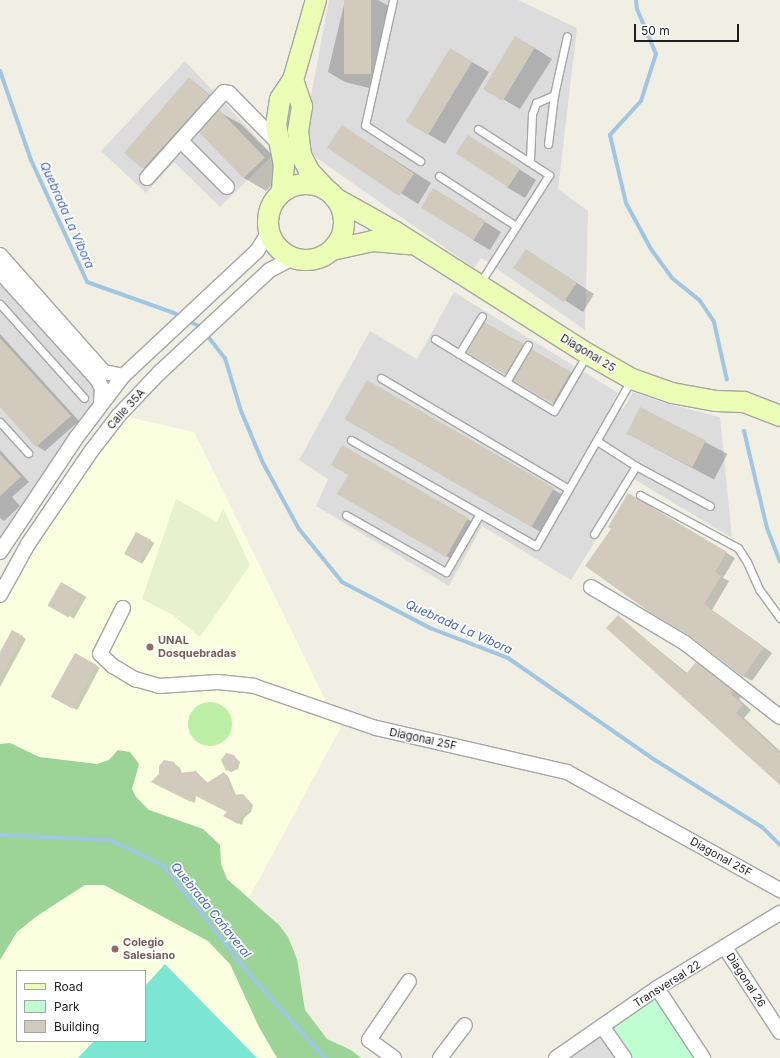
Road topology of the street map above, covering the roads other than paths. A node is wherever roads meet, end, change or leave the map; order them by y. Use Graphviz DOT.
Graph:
graph roads {
  1 [pos="316,0"];
  2 [pos="393,0"];
  3 [pos="567,36"];
  4 [pos="293,80"];
  5 [pos="554,95"];
  6 [pos="478,129"];
  7 [pos="181,140"];
  8 [pos="548,144"];
  9 [pos="281,147"];
  10 [pos="530,160"];
  11 [pos="420,161"];
  12 [pos="309,171"];
  13 [pos="439,176"];
  14 [pos="147,178"];
  15 [pos="227,188"];
  16 [pos="282,191"];
  17 [pos="331,194"];
  18 [pos="516,226"];
  19 [pos="269,232"];
  20 [pos="415,244"];
  21 [pos="332,250"];
  22 [pos="0,255"];
  23 [pos="293,258"];
  24 [pos="0,272"];
  25 [pos="479,284"];
  26 [pos="0,304"];
  27 [pos="482,316"];
  28 [pos="435,339"];
  29 [pos="528,345"];
  30 [pos="459,354"];
  31 [pos="588,354"];
  32 [pos="123,376"];
  33 [pos="381,378"];
  34 [pos="632,379"];
  35 [pos="506,382"];
  36 [pos="84,398"];
  37 [pos="101,404"];
  38 [pos="780,416"];
  39 [pos="0,422"];
  40 [pos="351,440"];
  41 [pos="597,441"];
  42 [pos="28,453"];
  43 [pos="636,466"];
  44 [pos="569,489"];
  45 [pos="640,495"];
  46 [pos="710,506"];
  47 [pos="346,515"];
  48 [pos="480,515"];
  49 [pos="594,534"];
  50 [pos="0,552"];
  51 [pos="591,587"];
  52 [pos="0,595"];
  53 [pos="123,608"];
  54 [pos="780,618"];
  55 [pos="780,718"];
  56 [pos="780,890"];
  57 [pos="780,913"];
  58 [pos="726,948"];
  59 [pos="408,981"];
  60 [pos="657,988"];
  61 [pos="464,1025"];
  62 [pos="602,1026"];
  63 [pos="780,1032"];
  64 [pos="394,1058"];
  65 [pos="440,1058"];
  66 [pos="556,1058"];
  67 [pos="624,1058"];
  68 [pos="703,1058"];
  1 -- 4 [label="street"];
  2 -- 11 [label="lane"];
  3 -- 5 [label="lane"];
  4 -- 9 [label="street"];
  4 -- 12 [label="street, Diagonal 25"];
  5 -- 8 [label="lane"];
  5 -- 10 [label="lane"];
  6 -- 10 [label="lane"];
  7 -- 9 [label="street"];
  7 -- 14 [label="street"];
  7 -- 15 [label="street"];
  9 -- 12 [label="street"];
  9 -- 16 [label="street"];
  10 -- 18 [label="lane"];
  12 -- 17 [label="street, Diagonal 25"];
  13 -- 18 [label="lane"];
  16 -- 17 [label="street"];
  16 -- 19 [label="street"];
  17 -- 20 [label="street, Diagonal 25"];
  17 -- 21 [label="street"];
  18 -- 25 [label="lane"];
  19 -- 23 [label="street"];
  19 -- 32 [label="street, Calle 35A"];
  20 -- 21 [label="street, Diagonal 25"];
  20 -- 25 [label="street, Diagonal 25"];
  21 -- 23 [label="street"];
  22 -- 32 [label="street"];
  23 -- 52 [label="street, Calle 35A"];
  24 -- 37 [label="street"];
  25 -- 31 [label="street, Diagonal 25"];
  26 -- 36 [label="lane"];
  27 -- 30 [label="lane"];
  28 -- 30 [label="lane"];
  29 -- 35 [label="lane"];
  30 -- 35 [label="lane"];
  31 -- 34 [label="street, Diagonal 25"];
  31 -- 35 [label="lane"];
  32 -- 37 [label="street, Calle 35A"];
  33 -- 44 [label="lane"];
  34 -- 38 [label="street, Diagonal 25"];
  34 -- 41 [label="lane"];
  37 -- 50 [label="street, Calle 35A"];
  39 -- 42 [label="lane"];
  40 -- 48 [label="lane"];
  41 -- 43 [label="lane"];
  41 -- 44 [label="lane"];
  43 -- 46 [label="lane"];
  43 -- 49 [label="lane"];
  44 -- 48 [label="lane"];
  45 -- 54 [label="lane"];
  47 -- 48 [label="lane"];
  51 -- 55 [label="street"];
  53 -- 56 [label="street, Diagonal 25F"];
  57 -- 58 [label="street, Transversal 22"];
  58 -- 60 [label="street, Transversal 22"];
  58 -- 63 [label="street, Diagonal 26"];
  59 -- 64 [label="street"];
  60 -- 62 [label="street, Transversal 22"];
  60 -- 68 [label="street"];
  61 -- 65 [label="street"];
  62 -- 66 [label="street, Transversal 22"];
  62 -- 67 [label="street"];
}
